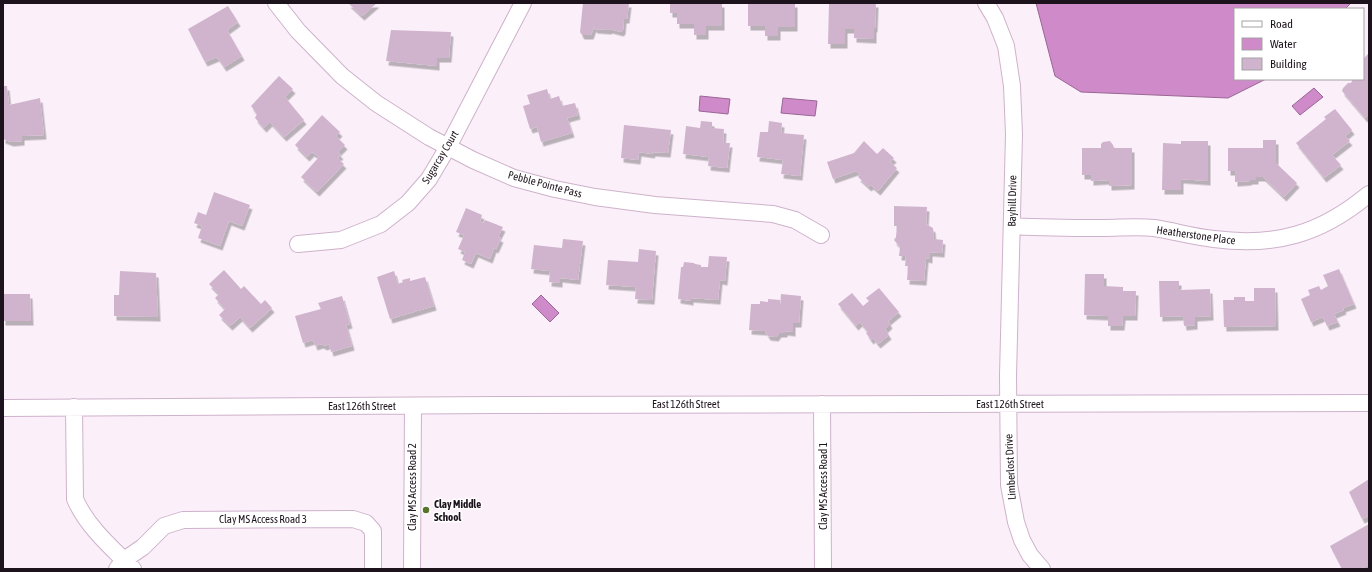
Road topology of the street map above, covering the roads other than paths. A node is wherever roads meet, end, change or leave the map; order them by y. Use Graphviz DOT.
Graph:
graph roads {
  1 [pos="276,3"];
  2 [pos="523,3"];
  3 [pos="986,3"];
  4 [pos="448,147"];
  5 [pos="1369,194"];
  6 [pos="1012,226"];
  7 [pos="821,235"];
  8 [pos="298,244"];
  9 [pos="1369,403"];
  10 [pos="822,404"];
  11 [pos="1008,404"];
  12 [pos="413,406"];
  13 [pos="74,407"];
  14 [pos="3,408"];
  15 [pos="125,566"];
  16 [pos="373,569"];
  17 [pos="412,569"];
  18 [pos="823,569"];
  19 [pos="1042,569"];
  1 -- 4 [label="street, Pebble Pointe Pass"];
  2 -- 4 [label="street, Sugarcay Court"];
  3 -- 6 [label="street, Bayhill Drive"];
  4 -- 7 [label="street, Pebble Pointe Pass"];
  4 -- 8 [label="street, Sugarcay Court"];
  5 -- 6 [label="street, Heatherstone Place"];
  6 -- 11 [label="street, Bayhill Drive"];
  9 -- 11 [label="street, East 126th Street"];
  10 -- 11 [label="street, East 126th Street"];
  10 -- 12 [label="street, East 126th Street"];
  10 -- 18 [label="street, Clay MS Access Road 1"];
  11 -- 19 [label="street, Limberlost Drive"];
  12 -- 13 [label="street, East 126th Street"];
  12 -- 17 [label="street, Clay MS Access Road 2"];
  13 -- 14 [label="street, East 126th Street"];
  13 -- 15 [label="street, Clay MS Access Road 3"];
  15 -- 16 [label="street, Clay MS Access Road 3"];
}
